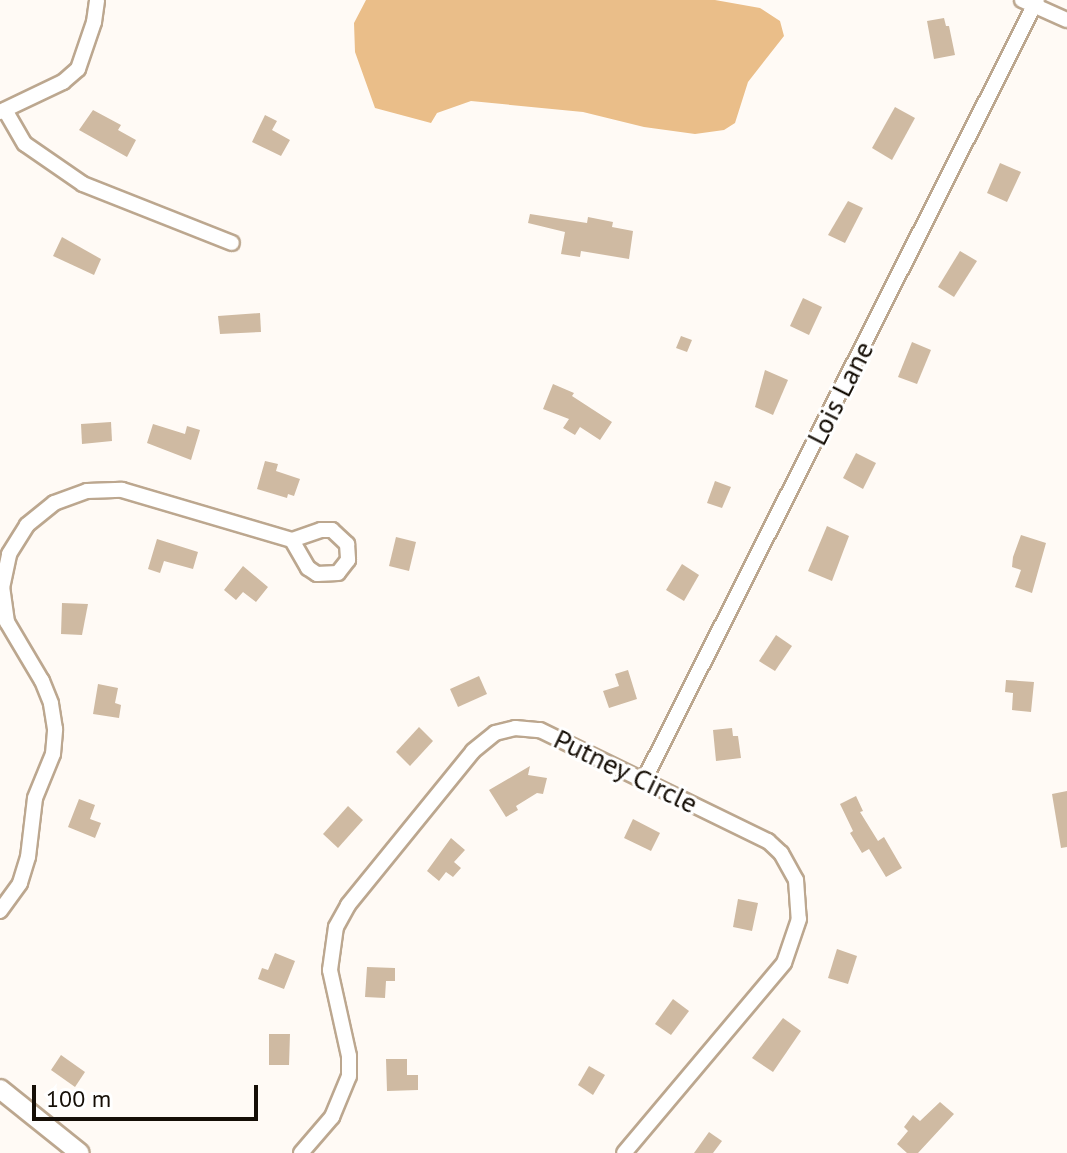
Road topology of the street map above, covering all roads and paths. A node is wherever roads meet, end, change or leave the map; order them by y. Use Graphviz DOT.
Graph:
graph roads {
  1 [pos="97,0"];
  2 [pos="1031,2"];
  3 [pos="1067,20"];
  4 [pos="2,111"];
  5 [pos="232,243"];
  6 [pos="292,540"];
  7 [pos="644,780"];
  8 [pos="0,911"];
  9 [pos="0,1089"];
  10 [pos="80,1153"];
  11 [pos="301,1153"];
  12 [pos="624,1153"];
  1 -- 4 [label="street"];
  2 -- 3 [label="street"];
  2 -- 7 [label="street, Lois Lane"];
  4 -- 5 [label="street"];
  6 -- 8 [label="street"];
  7 -- 11 [label="street, Putney Circle"];
  7 -- 12 [label="street, Putney Circle"];
  9 -- 10 [label="street"];
}
